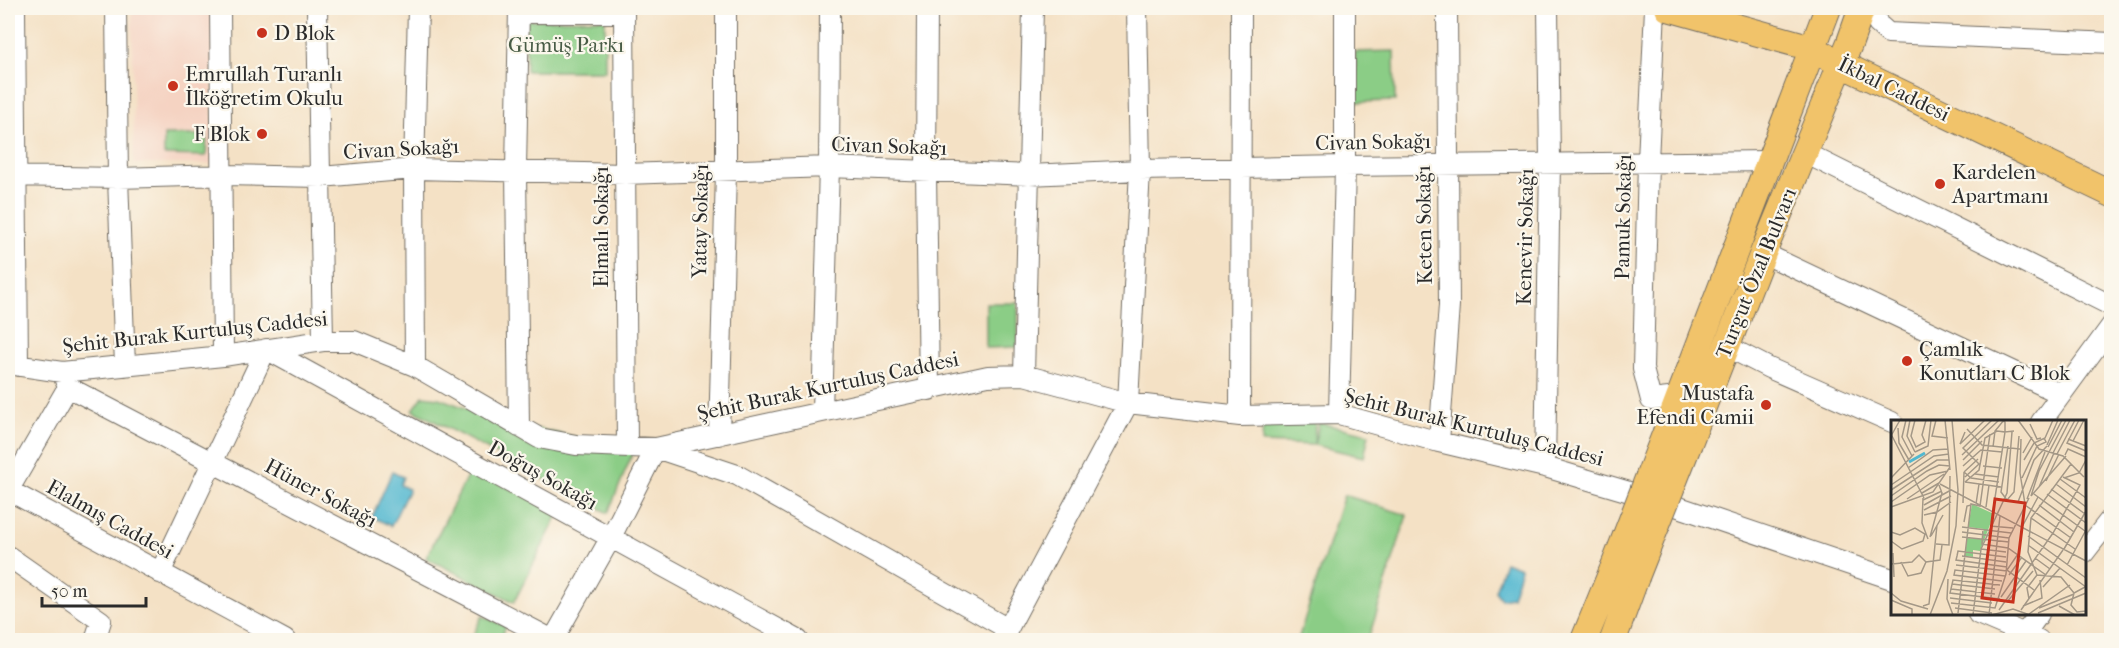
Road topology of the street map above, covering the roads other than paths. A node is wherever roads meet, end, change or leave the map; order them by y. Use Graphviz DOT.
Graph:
graph roads {
  1 [pos="15,8"];
  2 [pos="116,8"];
  3 [pos="220,8"];
  4 [pos="317,8"];
  5 [pos="418,8"];
  6 [pos="726,8"];
  7 [pos="830,8"];
  8 [pos="927,8"];
  9 [pos="1033,8"];
  10 [pos="1137,8"];
  11 [pos="1241,8"];
  12 [pos="1345,8"];
  13 [pos="1447,8"];
  14 [pos="1548,8"];
  15 [pos="1655,8"];
  16 [pos="1668,8"];
  17 [pos="1828,8"];
  18 [pos="1862,8"];
  19 [pos="1872,8"];
  20 [pos="519,10"];
  21 [pos="624,10"];
  22 [pos="2112,43"];
  23 [pos="1812,48"];
  24 [pos="1841,64"];
  25 [pos="1805,153"];
  26 [pos="1769,160"];
  27 [pos="1648,161"];
  28 [pos="1550,162"];
  29 [pos="1448,164"];
  30 [pos="1345,166"];
  31 [pos="829,167"];
  32 [pos="414,169"];
  33 [pos="1240,169"];
  34 [pos="516,170"];
  35 [pos="1140,170"];
  36 [pos="926,171"];
  37 [pos="726,172"];
  38 [pos="625,174"];
  39 [pos="222,175"];
  40 [pos="1029,175"];
  41 [pos="12,176"];
  42 [pos="321,177"];
  43 [pos="118,178"];
  44 [pos="2112,194"];
  45 [pos="1763,253"];
  46 [pos="2112,306"];
  47 [pos="2112,325"];
  48 [pos="322,342"];
  49 [pos="1726,345"];
  50 [pos="266,349"];
  51 [pos="223,356"];
  52 [pos="13,365"];
  53 [pos="125,366"];
  54 [pos="416,366"];
  55 [pos="1024,375"];
  56 [pos="65,380"];
  57 [pos="929,390"];
  58 [pos="2061,394"];
  59 [pos="1678,397"];
  60 [pos="1128,403"];
  61 [pos="822,411"];
  62 [pos="1339,414"];
  63 [pos="1240,416"];
  64 [pos="2042,420"];
  65 [pos="1891,421"];
  66 [pos="519,427"];
  67 [pos="719,435"];
  68 [pos="1677,437"];
  69 [pos="1439,442"];
  70 [pos="627,446"];
  71 [pos="656,448"];
  72 [pos="212,463"];
  73 [pos="1545,467"];
  74 [pos="8,490"];
  75 [pos="2112,517"];
  76 [pos="610,539"];
  77 [pos="2086,552"];
  78 [pos="8,556"];
  79 [pos="160,573"];
  80 [pos="1625,573"];
  81 [pos="1891,578"];
  82 [pos="1980,615"];
  83 [pos="2039,615"];
  84 [pos="1005,635"];
  85 [pos="2031,638"];
  86 [pos="94,640"];
  87 [pos="285,640"];
  88 [pos="553,640"];
  89 [pos="798,640"];
  90 [pos="1584,640"];
  91 [pos="1613,640"];
  1 -- 41 [label="street"];
  2 -- 43 [label="street"];
  3 -- 39 [label="street"];
  4 -- 42 [label="street"];
  5 -- 32 [label="street"];
  6 -- 37 [label="street, Yatay Sokağı"];
  7 -- 31 [label="street"];
  8 -- 36 [label="street"];
  9 -- 40 [label="street"];
  10 -- 35 [label="street"];
  11 -- 33 [label="street"];
  12 -- 30 [label="street"];
  13 -- 29 [label="street, Keten Sokağı"];
  14 -- 28 [label="street, Kenevir Sokağı"];
  15 -- 27 [label="street, Pamuk Sokağı"];
  16 -- 23 [label="main road, İkbal Caddesi"];
  17 -- 23 [label="main road, Turgut Özal Bulvarı"];
  18 -- 24 [label="main road, Turgut Özal Bulvarı"];
  19 -- 22 [label="street"];
  20 -- 21 [label="street"];
  20 -- 34 [label="street"];
  21 -- 38 [label="street, Elmalı Sokağı"];
  23 -- 24 [label="main road, İkbal Caddesi"];
  23 -- 26 [label="main road, Turgut Özal Bulvarı"];
  24 -- 25 [label="main road, Turgut Özal Bulvarı"];
  24 -- 44 [label="main road, İkbal Caddesi"];
  25 -- 45 [label="main road, Turgut Özal Bulvarı"];
  25 -- 46 [label="street"];
  26 -- 27 [label="street, Civan Sokağı"];
  26 -- 59 [label="main road, Turgut Özal Bulvarı"];
  27 -- 28 [label="street, Civan Sokağı"];
  27 -- 59 [label="street, Pamuk Sokağı"];
  28 -- 29 [label="street, Civan Sokağı"];
  28 -- 73 [label="street, Kenevir Sokağı"];
  29 -- 30 [label="street, Civan Sokağı"];
  29 -- 69 [label="street, Keten Sokağı"];
  30 -- 33 [label="street, Civan Sokağı"];
  30 -- 62 [label="street"];
  31 -- 36 [label="street, Civan Sokağı"];
  31 -- 37 [label="street, Civan Sokağı"];
  31 -- 61 [label="street"];
  32 -- 34 [label="street, Civan Sokağı"];
  32 -- 42 [label="street, Civan Sokağı"];
  32 -- 54 [label="street"];
  33 -- 35 [label="street, Civan Sokağı"];
  33 -- 63 [label="street"];
  34 -- 38 [label="street, Civan Sokağı"];
  34 -- 66 [label="street"];
  35 -- 40 [label="street, Civan Sokağı"];
  35 -- 60 [label="street"];
  36 -- 40 [label="street, Civan Sokağı"];
  36 -- 57 [label="street"];
  37 -- 38 [label="street, Civan Sokağı"];
  37 -- 67 [label="street, Yatay Sokağı"];
  38 -- 70 [label="street, Elmalı Sokağı"];
  39 -- 42 [label="street, Civan Sokağı"];
  39 -- 43 [label="street, Civan Sokağı"];
  39 -- 51 [label="street"];
  40 -- 55 [label="street"];
  41 -- 43 [label="street, Civan Sokağı"];
  41 -- 52 [label="street"];
  42 -- 48 [label="street"];
  43 -- 53 [label="street"];
  45 -- 49 [label="main road, Turgut Özal Bulvarı"];
  45 -- 58 [label="street"];
  47 -- 58 [label="street"];
  48 -- 50 [label="street, Şehit Burak Kurtuluş Caddesi"];
  48 -- 54 [label="street, Şehit Burak Kurtuluş Caddesi"];
  49 -- 65 [label="street"];
  49 -- 68 [label="main road, Turgut Özal Bulvarı"];
  50 -- 51 [label="street, Şehit Burak Kurtuluş Caddesi"];
  50 -- 72 [label="street"];
  50 -- 76 [label="street, Doğuş Sokağı"];
  51 -- 53 [label="street, Şehit Burak Kurtuluş Caddesi"];
  52 -- 56 [label="street, Şehit Burak Kurtuluş Caddesi"];
  53 -- 56 [label="street, Şehit Burak Kurtuluş Caddesi"];
  54 -- 66 [label="street, Şehit Burak Kurtuluş Caddesi"];
  55 -- 57 [label="street, Şehit Burak Kurtuluş Caddesi"];
  55 -- 60 [label="street, Şehit Burak Kurtuluş Caddesi"];
  56 -- 72 [label="street, Hüner Sokağı"];
  56 -- 74 [label="street"];
  57 -- 61 [label="street, Şehit Burak Kurtuluş Caddesi"];
  58 -- 64 [label="street"];
  59 -- 68 [label="main road, Turgut Özal Bulvarı"];
  60 -- 63 [label="street, Şehit Burak Kurtuluş Caddesi"];
  60 -- 84 [label="street"];
  61 -- 67 [label="street, Şehit Burak Kurtuluş Caddesi"];
  62 -- 63 [label="street, Şehit Burak Kurtuluş Caddesi"];
  62 -- 69 [label="street, Şehit Burak Kurtuluş Caddesi"];
  66 -- 70 [label="street, Şehit Burak Kurtuluş Caddesi"];
  67 -- 71 [label="street, Şehit Burak Kurtuluş Caddesi"];
  68 -- 80 [label="main road, Turgut Özal Bulvarı, bridge"];
  69 -- 73 [label="street, Şehit Burak Kurtuluş Caddesi"];
  70 -- 71 [label="street, Şehit Burak Kurtuluş Caddesi"];
  71 -- 76 [label="street"];
  71 -- 84 [label="street"];
  72 -- 79 [label="street"];
  72 -- 88 [label="street, Hüner Sokağı"];
  73 -- 81 [label="street, Şehit Burak Kurtuluş Caddesi"];
  74 -- 79 [label="street, Elalmış Caddesi"];
  75 -- 77 [label="street"];
  76 -- 88 [label="street"];
  76 -- 89 [label="street, Doğuş Sokağı"];
  78 -- 86 [label="street"];
  79 -- 87 [label="street, Elalmış Caddesi"];
  80 -- 90 [label="main road, Turgut Özal Bulvarı"];
  80 -- 91 [label="main road, Turgut Özal Bulvarı"];
  82 -- 85 [label="street"];
  83 -- 85 [label="street"];
}
